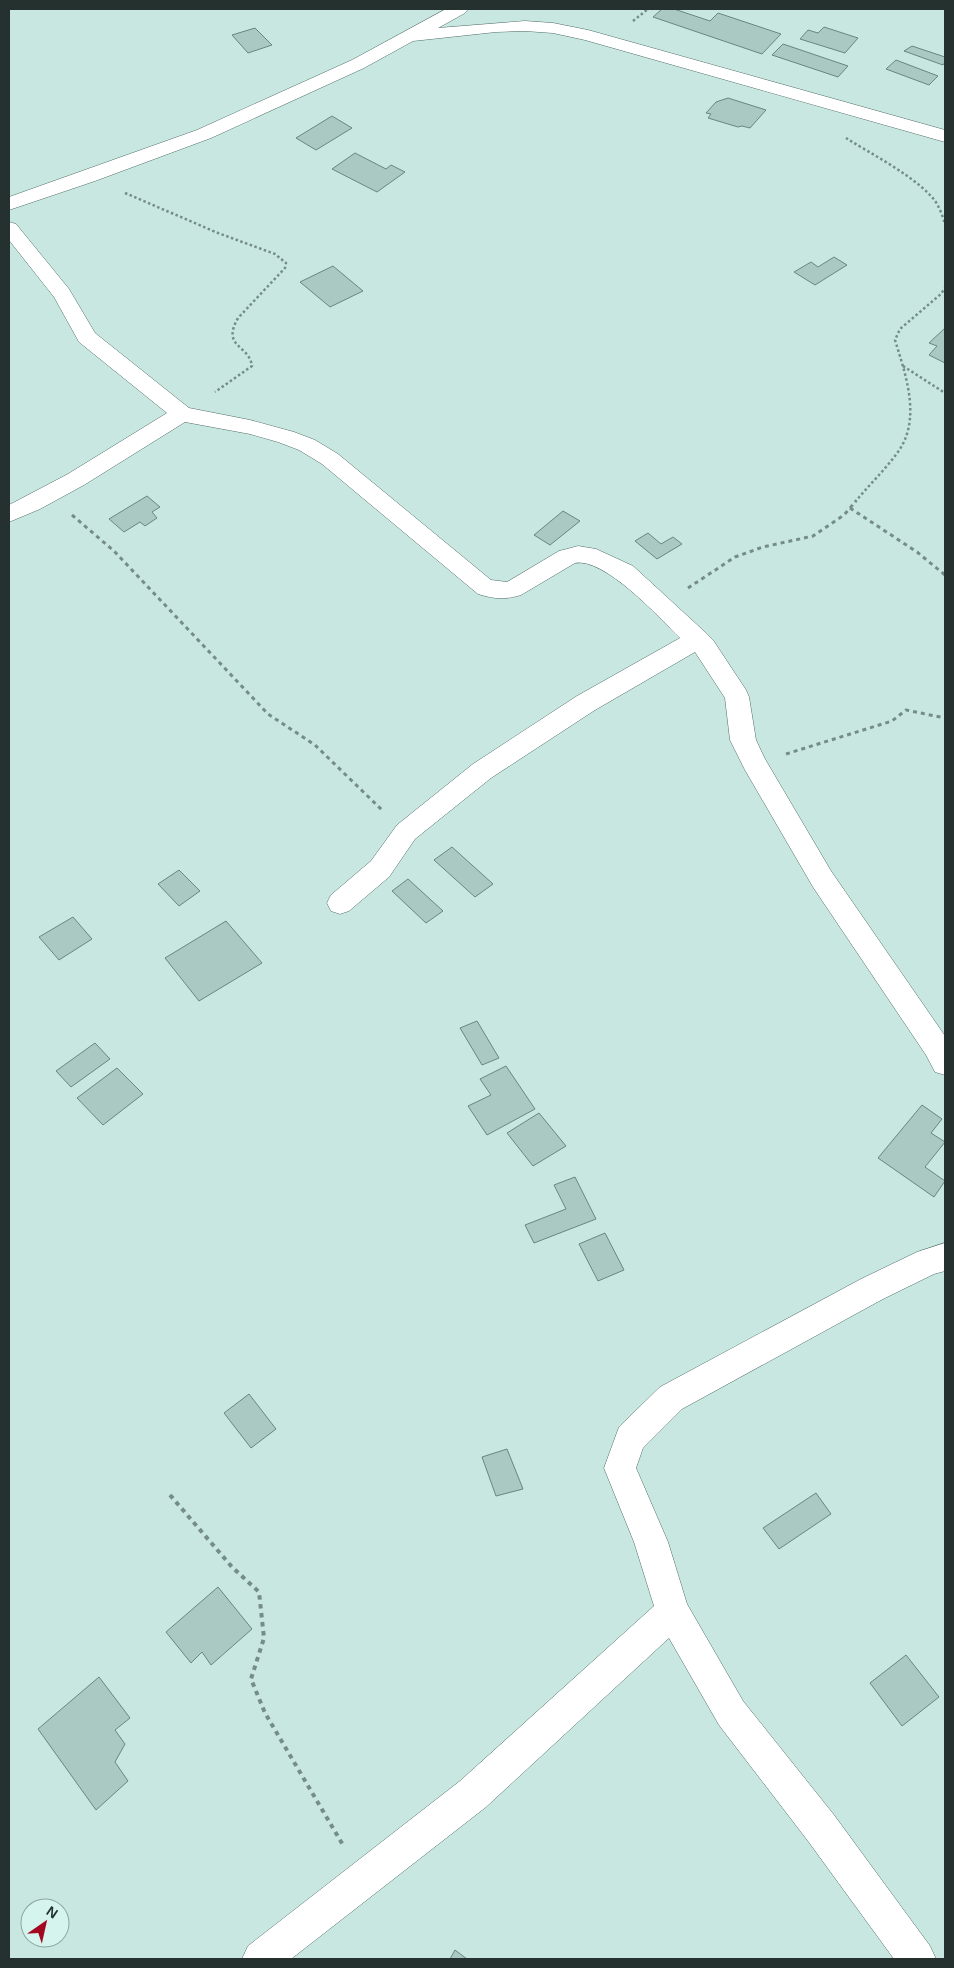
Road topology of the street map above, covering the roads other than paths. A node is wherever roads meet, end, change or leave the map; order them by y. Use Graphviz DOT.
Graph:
graph roads {
  1 [pos="459,9"];
  2 [pos="412,36"];
  3 [pos="945,136"];
  4 [pos="9,204"];
  5 [pos="9,228"];
  6 [pos="182,414"];
  7 [pos="9,514"];
  8 [pos="697,639"];
  9 [pos="340,903"];
  10 [pos="945,1063"];
  11 [pos="945,1256"];
  12 [pos="673,1612"];
  13 [pos="261,1959"];
  14 [pos="917,1959"];
  1 -- 2 [label="street"];
  2 -- 3 [label="street"];
  2 -- 4 [label="street"];
  5 -- 6 [label="street"];
  6 -- 7 [label="street"];
  6 -- 8 [label="street"];
  8 -- 9 [label="street"];
  8 -- 10 [label="street"];
  11 -- 12 [label="street"];
  12 -- 13 [label="street"];
  12 -- 14 [label="street"];
}
